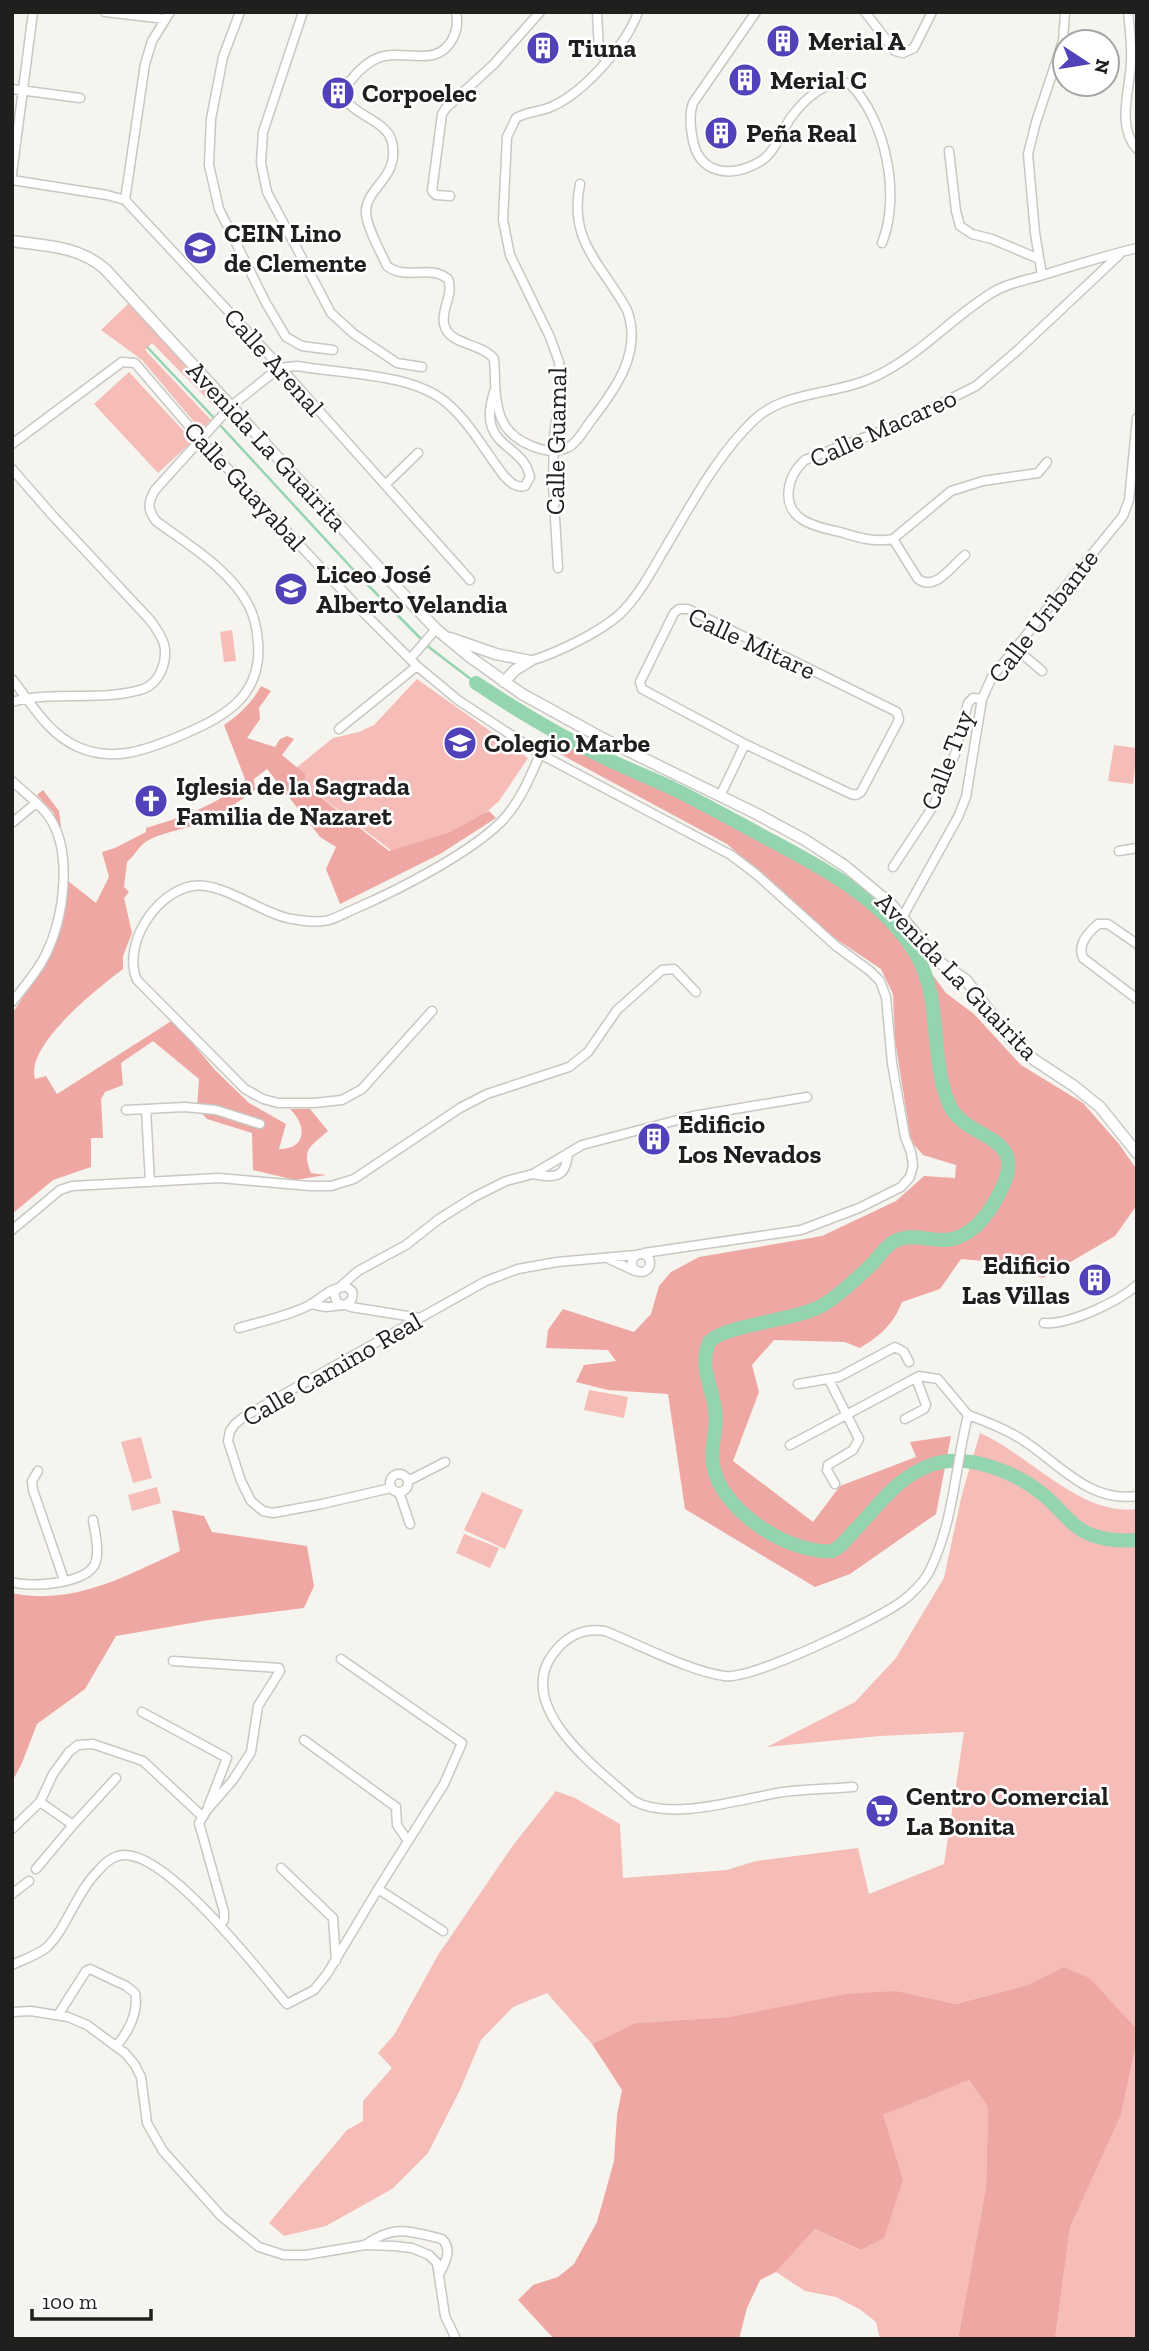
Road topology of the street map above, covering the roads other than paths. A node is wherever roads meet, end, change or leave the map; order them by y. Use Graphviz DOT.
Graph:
graph roads {
  1 [pos="33,12"];
  2 [pos="105,12"];
  3 [pos="240,12"];
  4 [pos="303,12"];
  5 [pos="456,12"];
  6 [pos="540,12"];
  7 [pos="597,12"];
  8 [pos="638,12"];
  9 [pos="756,12"];
  10 [pos="865,12"];
  11 [pos="932,12"];
  12 [pos="1065,12"];
  13 [pos="1128,12"];
  14 [pos="168,16"];
  15 [pos="606,61"];
  16 [pos="12,89"];
  17 [pos="22,91"];
  18 [pos="80,98"];
  19 [pos="1137,149"];
  20 [pos="949,151"];
  21 [pos="12,174"];
  22 [pos="12,180"];
  23 [pos="580,184"];
  24 [pos="450,196"];
  25 [pos="125,200"];
  26 [pos="12,241"];
  27 [pos="882,243"];
  28 [pos="1137,248"];
  29 [pos="1121,253"];
  30 [pos="1039,259"];
  31 [pos="1042,275"];
  32 [pos="333,350"];
  33 [pos="422,367"];
  34 [pos="279,368"];
  35 [pos="495,389"];
  36 [pos="227,409"];
  37 [pos="1137,418"];
  38 [pos="202,436"];
  39 [pos="12,444"];
  40 [pos="554,450"];
  41 [pos="418,453"];
  42 [pos="1047,462"];
  43 [pos="12,469"];
  44 [pos="1134,475"];
  45 [pos="385,485"];
  46 [pos="893,539"];
  47 [pos="965,555"];
  48 [pos="558,568"];
  49 [pos="470,580"];
  50 [pos="433,632"];
  51 [pos="447,637"];
  52 [pos="1014,647"];
  53 [pos="413,655"];
  54 [pos="530,661"];
  55 [pos="417,666"];
  56 [pos="1042,671"];
  57 [pos="12,678"];
  58 [pos="504,682"];
  59 [pos="26,698"];
  60 [pos="982,699"];
  61 [pos="12,702"];
  62 [pos="340,729"];
  63 [pos="745,744"];
  64 [pos="540,754"];
  65 [pos="12,781"];
  66 [pos="720,796"];
  67 [pos="36,803"];
  68 [pos="12,823"];
  69 [pos="1137,849"];
  70 [pos="1119,851"];
  71 [pos="893,867"];
  72 [pos="903,916"];
  73 [pos="1137,944"];
  74 [pos="696,992"];
  75 [pos="1137,999"];
  76 [pos="12,1002"];
  77 [pos="432,1011"];
  78 [pos="807,1097"];
  79 [pos="146,1109"];
  80 [pos="126,1110"];
  81 [pos="260,1124"];
  82 [pos="568,1153"];
  83 [pos="1137,1153"];
  84 [pos="533,1174"];
  85 [pos="150,1182"];
  86 [pos="12,1230"];
  87 [pos="672,1250"];
  88 [pos="640,1254"];
  89 [pos="606,1258"];
  90 [pos="649,1268"];
  91 [pos="358,1271"];
  92 [pos="637,1272"];
  93 [pos="1137,1285"];
  94 [pos="339,1287"];
  95 [pos="352,1293"];
  96 [pos="322,1296"];
  97 [pos="311,1304"];
  98 [pos="344,1305"];
  99 [pos="326,1307"];
  100 [pos="366,1310"];
  101 [pos="420,1318"];
  102 [pos="1044,1324"];
  103 [pos="239,1328"];
  104 [pos="909,1362"];
  105 [pos="916,1378"];
  106 [pos="829,1380"];
  107 [pos="798,1384"];
  108 [pos="846,1415"];
  109 [pos="968,1415"];
  110 [pos="905,1419"];
  111 [pos="790,1445"];
  112 [pos="445,1462"];
  113 [pos="38,1471"];
  114 [pos="408,1481"];
  115 [pos="835,1484"];
  116 [pos="395,1490"];
  117 [pos="1137,1496"];
  118 [pos="93,1520"];
  119 [pos="410,1524"];
  120 [pos="64,1580"];
  121 [pos="12,1583"];
  122 [pos="341,1659"];
  123 [pos="173,1661"];
  124 [pos="142,1712"];
  125 [pos="304,1740"];
  126 [pos="116,1778"];
  127 [pos="853,1787"];
  128 [pos="40,1802"];
  129 [pos="205,1813"];
  130 [pos="73,1825"];
  131 [pos="12,1829"];
  132 [pos="408,1841"];
  133 [pos="281,1868"];
  134 [pos="36,1869"];
  135 [pos="29,1881"];
  136 [pos="378,1889"];
  137 [pos="12,1894"];
  138 [pos="220,1925"];
  139 [pos="443,1931"];
  140 [pos="336,1961"];
  141 [pos="12,1965"];
  142 [pos="12,2012"];
  143 [pos="58,2015"];
  144 [pos="116,2046"];
  145 [pos="365,2245"];
  146 [pos="440,2273"];
  147 [pos="456,2339"];
  1 -- 17 [label="street"];
  2 -- 14 [label="street"];
  3 -- 32 [label="street"];
  4 -- 33 [label="street"];
  5 -- 35 [label="street"];
  6 -- 24 [label="street"];
  7 -- 15 [label="street"];
  8 -- 15 [label="street, Calle Guamal"];
  9 -- 27 [label="street"];
  10 -- 11 [label="street"];
  12 -- 30 [label="street"];
  13 -- 19 [label="street"];
  14 -- 25 [label="street"];
  15 -- 40 [label="street, Calle Guamal"];
  16 -- 17 [label="street"];
  17 -- 18 [label="street"];
  17 -- 21 [label="street"];
  20 -- 30 [label="street"];
  22 -- 25 [label="street"];
  23 -- 40 [label="street"];
  25 -- 34 [label="street, Calle Arenal"];
  26 -- 36 [label="street, Avenida La Guairita"];
  28 -- 29 [label="street"];
  29 -- 31 [label="street"];
  29 -- 46 [label="street, Calle Macareo"];
  30 -- 31 [label="street"];
  31 -- 54 [label="street"];
  34 -- 35 [label="street"];
  34 -- 36 [label="street"];
  34 -- 45 [label="street, Calle Arenal"];
  35 -- 40 [label="street"];
  36 -- 38 [label="street"];
  36 -- 50 [label="street, Avenida La Guairita"];
  37 -- 44 [label="street, Calle Uribante"];
  38 -- 39 [label="street, Calle Guayabal"];
  38 -- 53 [label="street, Calle Guayabal"];
  38 -- 59 [label="street"];
  40 -- 48 [label="street, Calle Guamal"];
  41 -- 45 [label="street"];
  42 -- 46 [label="street"];
  43 -- 59 [label="street"];
  44 -- 52 [label="street, Calle Uribante"];
  45 -- 49 [label="street, Calle Arenal"];
  46 -- 47 [label="street"];
  50 -- 51 [label="street, Avenida La Guairita"];
  50 -- 53 [label="street"];
  51 -- 54 [label="street"];
  51 -- 58 [label="street, Avenida La Guairita"];
  52 -- 56 [label="street"];
  52 -- 60 [label="street, Calle Uribante"];
  53 -- 55 [label="street, Calle Guayabal"];
  54 -- 58 [label="street"];
  55 -- 62 [label="street"];
  55 -- 64 [label="street, Calle Guayabal"];
  57 -- 59 [label="street"];
  58 -- 66 [label="street, Avenida La Guairita"];
  59 -- 61 [label="street"];
  60 -- 71 [label="street, Calle Tuy"];
  60 -- 72 [label="street, Calle Uribante"];
  63 -- 63 [label="street, Calle Mitare"];
  63 -- 66 [label="street"];
  64 -- 77 [label="street"];
  64 -- 87 [label="street, Calle Camino Real"];
  65 -- 67 [label="street"];
  66 -- 72 [label="street, Avenida La Guairita"];
  67 -- 68 [label="street"];
  67 -- 76 [label="street"];
  69 -- 70 [label="street"];
  72 -- 83 [label="street, Avenida La Guairita"];
  73 -- 75 [label="street"];
  74 -- 85 [label="street"];
  78 -- 82 [label="street"];
  79 -- 80 [label="street"];
  79 -- 81 [label="street"];
  79 -- 85 [label="street"];
  82 -- 84 [label="street"];
  82 -- 84 [label="street"];
  84 -- 91 [label="street"];
  85 -- 86 [label="street"];
  87 -- 88 [label="street, Calle Camino Real"];
  87 -- 90 [label="street, Calle Camino Real"];
  88 -- 89 [label="street, Calle Camino Real"];
  88 -- 90 [label="street"];
  88 -- 92 [label="street"];
  89 -- 92 [label="street, Calle Camino Real"];
  89 -- 101 [label="street, Calle Camino Real"];
  90 -- 92 [label="street, Calle Camino Real"];
  91 -- 94 [label="street"];
  91 -- 95 [label="street"];
  93 -- 102 [label="street"];
  94 -- 95 [label="street"];
  94 -- 96 [label="street"];
  94 -- 98 [label="street"];
  95 -- 98 [label="street"];
  95 -- 100 [label="street"];
  96 -- 97 [label="street"];
  96 -- 99 [label="street"];
  97 -- 99 [label="street"];
  97 -- 103 [label="street"];
  98 -- 99 [label="street"];
  98 -- 100 [label="street"];
  100 -- 101 [label="street"];
  101 -- 116 [label="street, Calle Camino Real"];
  104 -- 106 [label="street"];
  105 -- 108 [label="street"];
  105 -- 109 [label="street"];
  105 -- 110 [label="street"];
  106 -- 107 [label="street"];
  106 -- 108 [label="street"];
  108 -- 111 [label="street"];
  108 -- 115 [label="street"];
  109 -- 117 [label="street"];
  109 -- 127 [label="street"];
  112 -- 114 [label="street"];
  113 -- 120 [label="street"];
  114 -- 116 [label="street"];
  114 -- 116 [label="street, Calle Camino Real"];
  116 -- 119 [label="street"];
  118 -- 120 [label="street"];
  120 -- 121 [label="street"];
  122 -- 132 [label="street"];
  123 -- 129 [label="street"];
  124 -- 129 [label="street"];
  125 -- 132 [label="street"];
  126 -- 130 [label="street"];
  128 -- 129 [label="street"];
  128 -- 130 [label="street"];
  128 -- 131 [label="street"];
  129 -- 138 [label="street"];
  130 -- 134 [label="street"];
  132 -- 136 [label="street"];
  133 -- 140 [label="street"];
  135 -- 137 [label="street"];
  136 -- 139 [label="street"];
  136 -- 140 [label="street"];
  138 -- 140 [label="street"];
  138 -- 141 [label="street"];
  142 -- 143 [label="street"];
  143 -- 144 [label="street"];
  143 -- 144 [label="street"];
  144 -- 145 [label="street"];
  145 -- 146 [label="street"];
  145 -- 146 [label="street"];
  146 -- 147 [label="street"];
}
